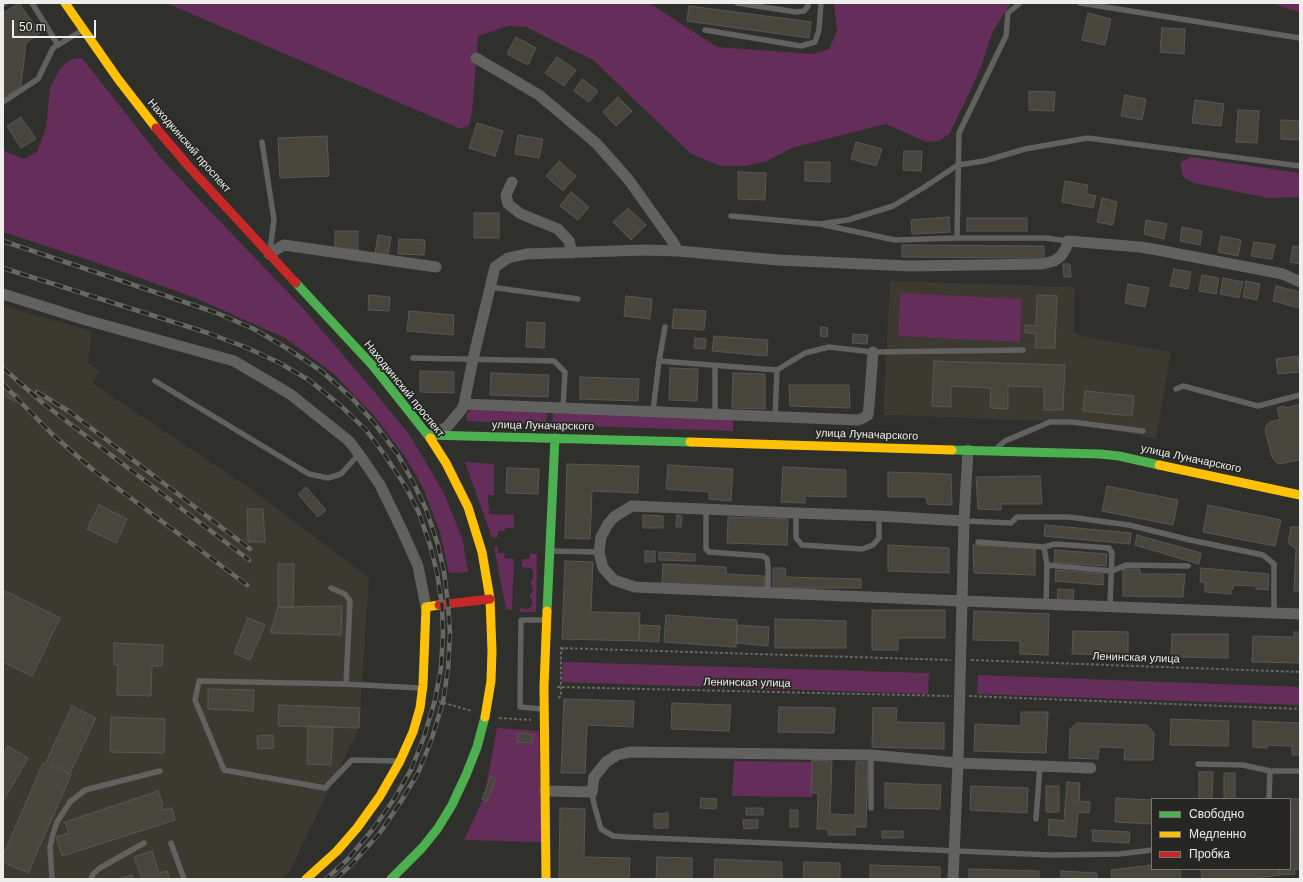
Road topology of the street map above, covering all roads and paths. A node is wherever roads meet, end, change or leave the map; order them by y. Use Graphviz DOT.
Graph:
graph roads {
  1 [pos="32,3"];
  2 [pos="65,3"];
  3 [pos="737,3"];
  4 [pos="808,3"];
  5 [pos="821,3"];
  6 [pos="1020,3"];
  7 [pos="1080,3"];
  8 [pos="83,30"];
  9 [pos="705,30"];
  10 [pos="1300,38"];
  11 [pos="58,45"];
  12 [pos="476,58"];
  13 [pos="3,102"];
  14 [pos="262,142"];
  15 [pos="958,165"];
  16 [pos="1300,166"];
  17 [pos="512,182"];
  18 [pos="731,216"];
  19 [pos="820,224"];
  20 [pos="957,238"];
  21 [pos="1068,241"];
  22 [pos="678,251"];
  23 [pos="572,253"];
  24 [pos="270,254"];
  25 [pos="436,267"];
  26 [pos="1300,282"];
  27 [pos="490,287"];
  28 [pos="3,294"];
  29 [pos="578,299"];
  30 [pos="666,327"];
  31 [pos="1023,350"];
  32 [pos="874,352"];
  33 [pos="413,358"];
  34 [pos="473,359"];
  35 [pos="659,361"];
  36 [pos="715,366"];
  37 [pos="777,370"];
  38 [pos="155,381"];
  39 [pos="1176,389"];
  40 [pos="1300,395"];
  41 [pos="464,404"];
  42 [pos="563,408"];
  43 [pos="652,411"];
  44 [pos="715,413"];
  45 [pos="775,417"];
  46 [pos="1143,431"];
  47 [pos="428,435"];
  48 [pos="555,438"];
  49 [pos="968,450"];
  50 [pos="993,451"];
  51 [pos="359,454"];
  52 [pos="1300,495"];
  53 [pos="706,509"];
  54 [pos="796,514"];
  55 [pos="879,516"];
  56 [pos="964,521"];
  57 [pos="978,542"];
  58 [pos="1044,546"];
  59 [pos="550,551"];
  60 [pos="599,552"];
  61 [pos="1047,565"];
  62 [pos="1188,566"];
  63 [pos="1112,571"];
  64 [pos="331,588"];
  65 [pos="768,593"];
  66 [pos="490,599"];
  67 [pos="963,601"];
  68 [pos="1046,604"];
  69 [pos="1110,606"];
  70 [pos="426,607"];
  71 [pos="1274,612"];
  72 [pos="1300,614"];
  73 [pos="546,620"];
  74 [pos="926,659"];
  75 [pos="972,660"];
  76 [pos="1300,672"];
  77 [pos="346,684"];
  78 [pos="564,687"];
  79 [pos="423,688"];
  80 [pos="930,696"];
  81 [pos="974,696"];
  82 [pos="557,698"];
  83 [pos="544,709"];
  84 [pos="1300,709"];
  85 [pos="871,755"];
  86 [pos="400,761"];
  87 [pos="958,763"];
  88 [pos="1198,764"];
  89 [pos="1040,766"];
  90 [pos="1091,768"];
  91 [pos="160,771"];
  92 [pos="1270,771"];
  93 [pos="1300,771"];
  94 [pos="545,791"];
  95 [pos="592,792"];
  96 [pos="1269,798"];
  97 [pos="871,808"];
  98 [pos="1036,819"];
  99 [pos="144,843"];
  100 [pos="171,843"];
  101 [pos="954,850"];
  102 [pos="1151,850"];
  103 [pos="52,879"];
  104 [pos="91,879"];
  105 [pos="184,879"];
  106 [pos="306,879"];
  107 [pos="391,879"];
  108 [pos="546,879"];
  109 [pos="953,879"];
  1 -- 11 [label="lane"];
  2 -- 8 [label="main road, Находкинский проспект"];
  3 -- 4 [label="lane"];
  5 -- 9 [label="lane"];
  6 -- 15 [label="lane"];
  7 -- 10 [label="lane"];
  8 -- 11 [label="lane"];
  8 -- 24 [label="main road, Находкинский проспект"];
  11 -- 13 [label="lane"];
  12 -- 22 [label="street"];
  14 -- 24 [label="lane"];
  15 -- 16 [label="lane"];
  15 -- 19 [label="lane"];
  15 -- 20 [label="lane"];
  17 -- 23 [label="street"];
  18 -- 19 [label="lane"];
  19 -- 20 [label="lane"];
  20 -- 21 [label="lane"];
  21 -- 22 [label="street"];
  21 -- 26 [label="street"];
  22 -- 23 [label="street"];
  23 -- 27 [label="street"];
  24 -- 25 [label="street"];
  24 -- 47 [label="main road, Находкинский проспект"];
  27 -- 29 [label="lane"];
  27 -- 34 [label="street"];
  28 -- 51 [label="street"];
  30 -- 35 [label="lane"];
  31 -- 32 [label="lane"];
  32 -- 37 [label="lane"];
  32 -- 45 [label="street"];
  33 -- 34 [label="lane"];
  34 -- 41 [label="street"];
  34 -- 42 [label="lane"];
  35 -- 36 [label="lane"];
  35 -- 43 [label="lane"];
  36 -- 37 [label="lane"];
  36 -- 44 [label="lane"];
  37 -- 45 [label="lane"];
  38 -- 51 [label="lane"];
  39 -- 40 [label="lane"];
  41 -- 42 [label="street"];
  41 -- 47 [label="street"];
  42 -- 43 [label="street"];
  43 -- 44 [label="street"];
  44 -- 45 [label="street"];
  46 -- 50 [label="lane"];
  47 -- 48 [label="main road, улица Луначарского"];
  47 -- 66 [label="main road, Находкинский проспект"];
  48 -- 49 [label="main road, улица Луначарского"];
  48 -- 59 [label="main road"];
  49 -- 50 [label="main road, улица Луначарского"];
  49 -- 56 [label="street"];
  50 -- 52 [label="main road, улица Луначарского"];
  51 -- 70 [label="street"];
  53 -- 54 [label="street"];
  53 -- 60 [label="street"];
  53 -- 65 [label="lane"];
  54 -- 55 [label="street"];
  54 -- 55 [label="lane"];
  55 -- 56 [label="street"];
  56 -- 67 [label="street"];
  56 -- 71 [label="lane"];
  57 -- 58 [label="lane"];
  58 -- 61 [label="lane"];
  58 -- 63 [label="lane"];
  59 -- 60 [label="lane"];
  59 -- 73 [label="main road"];
  60 -- 65 [label="street"];
  61 -- 63 [label="lane"];
  61 -- 68 [label="lane"];
  62 -- 63 [label="lane"];
  63 -- 69 [label="lane"];
  64 -- 77 [label="lane"];
  65 -- 67 [label="street"];
  66 -- 70 [label="main road"];
  66 -- 107 [label="main road, Находкинский проспект"];
  67 -- 68 [label="street"];
  67 -- 87 [label="street"];
  68 -- 69 [label="street"];
  69 -- 71 [label="street"];
  70 -- 79 [label="main road"];
  71 -- 72 [label="street"];
  73 -- 83 [label="main road"];
  73 -- 83 [label="lane"];
  74 -- 82 [label="path"];
  75 -- 76 [label="path, Ленинская улица"];
  77 -- 79 [label="lane"];
  77 -- 86 [label="lane"];
  78 -- 80 [label="path, Ленинская улица"];
  79 -- 86 [label="main road"];
  81 -- 84 [label="path"];
  83 -- 94 [label="main road"];
  85 -- 87 [label="street"];
  85 -- 95 [label="street"];
  85 -- 97 [label="lane"];
  86 -- 106 [label="main road"];
  87 -- 89 [label="street"];
  87 -- 101 [label="street"];
  88 -- 92 [label="lane"];
  89 -- 90 [label="street"];
  89 -- 98 [label="lane"];
  91 -- 103 [label="lane"];
  92 -- 93 [label="lane"];
  92 -- 96 [label="lane"];
  94 -- 95 [label="street"];
  94 -- 108 [label="main road"];
  95 -- 101 [label="lane"];
  99 -- 104 [label="lane"];
  100 -- 105 [label="lane"];
  101 -- 102 [label="lane"];
  101 -- 109 [label="street"];
}
